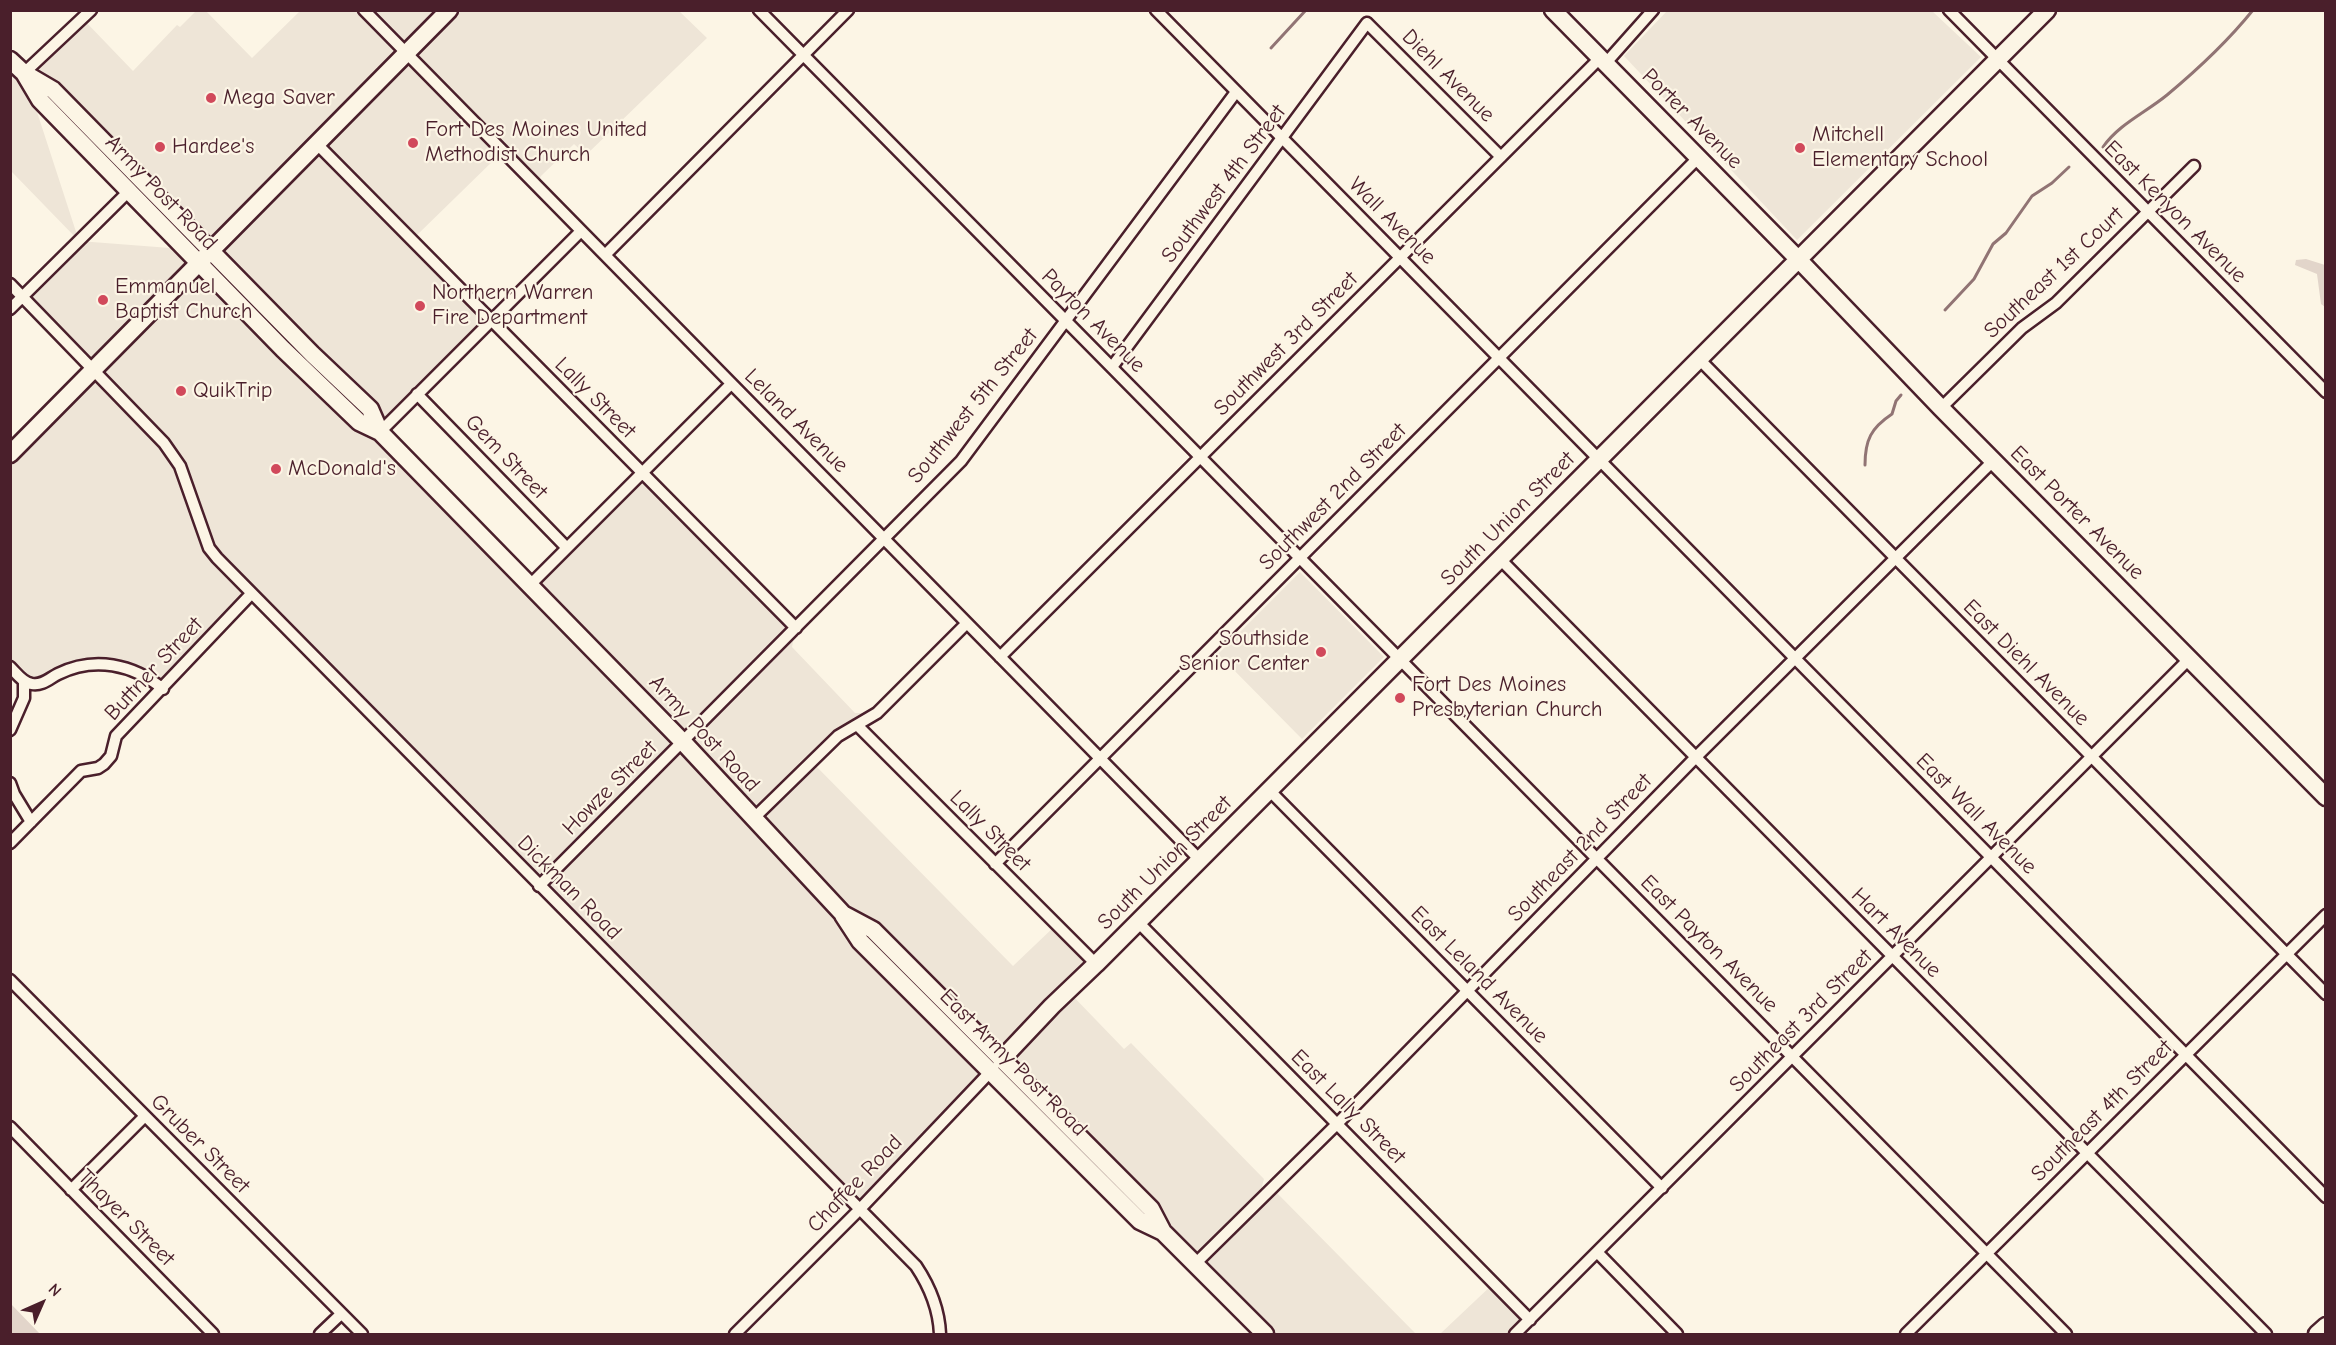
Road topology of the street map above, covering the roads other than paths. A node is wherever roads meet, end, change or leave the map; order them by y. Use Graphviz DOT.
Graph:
graph roads {
  1 [pos="91,10"];
  2 [pos="364,10"];
  3 [pos="448,10"];
  4 [pos="759,10"];
  5 [pos="848,10"];
  6 [pos="1156,10"];
  7 [pos="1553,10"];
  8 [pos="1653,10"];
  9 [pos="1949,10"];
  10 [pos="2047,10"];
  11 [pos="1367,23"];
  12 [pos="406,53"];
  13 [pos="803,56"];
  14 [pos="10,60"];
  15 [pos="1998,60"];
  16 [pos="1603,61"];
  17 [pos="24,73"];
  18 [pos="1236,92"];
  19 [pos="1282,138"];
  20 [pos="317,144"];
  21 [pos="1500,157"];
  22 [pos="1698,158"];
  23 [pos="2194,166"];
  24 [pos="128,192"];
  25 [pos="2147,212"];
  26 [pos="581,231"];
  27 [pos="605,255"];
  28 [pos="204,257"];
  29 [pos="1400,257"];
  30 [pos="1798,260"];
  31 [pos="10,284"];
  32 [pos="23,296"];
  33 [pos="10,309"];
  34 [pos="491,320"];
  35 [pos="1066,321"];
  36 [pos="1499,357"];
  37 [pos="1699,359"];
  38 [pos="1112,367"];
  39 [pos="93,370"];
  40 [pos="731,384"];
  41 [pos="2325,392"];
  42 [pos="417,394"];
  43 [pos="1941,408"];
  44 [pos="380,432"];
  45 [pos="10,454"];
  46 [pos="1200,457"];
  47 [pos="1600,459"];
  48 [pos="1993,461"];
  49 [pos="642,473"];
  50 [pos="885,539"];
  51 [pos="567,548"];
  52 [pos="1299,558"];
  53 [pos="1499,558"];
  54 [pos="1896,559"];
  55 [pos="529,586"];
  56 [pos="251,594"];
  57 [pos="967,623"];
  58 [pos="796,628"];
  59 [pos="1000,657"];
  60 [pos="1795,658"];
  61 [pos="1400,659"];
  62 [pos="2189,659"];
  63 [pos="10,667"];
  64 [pos="24,681"];
  65 [pos="163,688"];
  66 [pos="857,725"];
  67 [pos="10,730"];
  68 [pos="682,742"];
  69 [pos="1696,757"];
  70 [pos="2092,757"];
  71 [pos="1100,758"];
  72 [pos="10,783"];
  73 [pos="1269,790"];
  74 [pos="2325,796"];
  75 [pos="753,819"];
  76 [pos="31,822"];
  77 [pos="10,843"];
  78 [pos="1992,858"];
  79 [pos="1597,859"];
  80 [pos="1200,860"];
  81 [pos="995,864"];
  82 [pos="539,886"];
  83 [pos="2325,915"];
  84 [pos="1138,922"];
  85 [pos="2286,954"];
  86 [pos="1892,957"];
  87 [pos="1096,964"];
  88 [pos="10,980"];
  89 [pos="1468,992"];
  90 [pos="2325,994"];
  91 [pos="2185,1055"];
  92 [pos="1792,1057"];
  93 [pos="996,1066"];
  94 [pos="145,1116"];
  95 [pos="1337,1124"];
  96 [pos="10,1127"];
  97 [pos="2087,1154"];
  98 [pos="1662,1188"];
  99 [pos="71,1191"];
  100 [pos="2325,1197"];
  101 [pos="859,1210"];
  102 [pos="1597,1252"];
  103 [pos="1986,1254"];
  104 [pos="1195,1264"];
  105 [pos="341,1314"];
  106 [pos="1530,1320"];
  107 [pos="2325,1326"];
  108 [pos="213,1335"];
  109 [pos="320,1335"];
  110 [pos="362,1335"];
  111 [pos="735,1335"];
  112 [pos="940,1335"];
  113 [pos="1265,1335"];
  114 [pos="1515,1335"];
  115 [pos="1677,1335"];
  116 [pos="1906,1335"];
  117 [pos="2066,1335"];
  118 [pos="2266,1335"];
  119 [pos="2317,1335"];
  1 -- 17 [label="street"];
  2 -- 12 [label="street, Leland Avenue"];
  3 -- 12 [label="main road"];
  4 -- 13 [label="street, Payton Avenue"];
  5 -- 13 [label="street"];
  6 -- 18 [label="street, Wall Avenue"];
  7 -- 16 [label="main road, Porter Avenue"];
  8 -- 16 [label="street, Southwest 3rd Street"];
  9 -- 15 [label="street, East Kenyon Avenue"];
  10 -- 15 [label="main road, South Union Street"];
  11 -- 19 [label="street, Southwest 4th Street"];
  11 -- 21 [label="street, Diehl Avenue"];
  12 -- 20 [label="main road"];
  12 -- 26 [label="street, Leland Avenue"];
  13 -- 27 [label="street"];
  13 -- 35 [label="street, Payton Avenue"];
  14 -- 17 [label="main road, Army Post Road"];
  15 -- 25 [label="street, East Kenyon Avenue"];
  15 -- 30 [label="main road, South Union Street"];
  16 -- 21 [label="street, Southwest 3rd Street"];
  16 -- 22 [label="main road, Porter Avenue"];
  17 -- 24 [label="main road, Army Post Road"];
  17 -- 28 [label="main road, Army Post Road"];
  18 -- 19 [label="street, Wall Avenue"];
  18 -- 35 [label="street, Southwest 5th Street"];
  19 -- 29 [label="street, Wall Avenue"];
  19 -- 38 [label="street, Southwest 4th Street"];
  20 -- 28 [label="main road"];
  20 -- 34 [label="street, Lally Street"];
  21 -- 29 [label="street, Southwest 3rd Street"];
  22 -- 30 [label="main road, Porter Avenue"];
  22 -- 36 [label="street, Southwest 2nd Street"];
  23 -- 25 [label="street, Southeast 1st Court"];
  24 -- 28 [label="main road, Army Post Road"];
  24 -- 32 [label="street"];
  25 -- 41 [label="street, East Kenyon Avenue"];
  25 -- 43 [label="street, Southeast 1st Court"];
  26 -- 27 [label="street, Leland Avenue"];
  26 -- 34 [label="street"];
  27 -- 40 [label="street, Leland Avenue"];
  28 -- 39 [label="main road"];
  28 -- 44 [label="main road, Army Post Road"];
  29 -- 36 [label="street, Wall Avenue"];
  29 -- 46 [label="street, Southwest 3rd Street"];
  30 -- 37 [label="main road, South Union Street"];
  30 -- 43 [label="main road, East Porter Avenue"];
  31 -- 32 [label="street, Dickman Road"];
  32 -- 33 [label="street"];
  32 -- 39 [label="street, Dickman Road"];
  34 -- 42 [label="street"];
  34 -- 49 [label="street, Lally Street"];
  35 -- 38 [label="street, Payton Avenue"];
  35 -- 50 [label="street, Southwest 5th Street"];
  36 -- 47 [label="street, Wall Avenue"];
  36 -- 52 [label="street, Southwest 2nd Street"];
  37 -- 47 [label="main road, South Union Street"];
  37 -- 54 [label="street, East Diehl Avenue"];
  38 -- 46 [label="street, Payton Avenue"];
  39 -- 45 [label="main road"];
  39 -- 56 [label="street, Dickman Road"];
  40 -- 49 [label="street"];
  40 -- 50 [label="street, Leland Avenue"];
  42 -- 44 [label="street"];
  42 -- 51 [label="street, Gem Street"];
  43 -- 48 [label="main road, East Porter Avenue"];
  44 -- 55 [label="main road, Army Post Road"];
  46 -- 52 [label="street, Payton Avenue"];
  46 -- 59 [label="street, Southwest 3rd Street"];
  47 -- 53 [label="main road, South Union Street"];
  47 -- 60 [label="street, East Wall Avenue"];
  48 -- 54 [label="street, Southeast 2nd Street"];
  48 -- 62 [label="main road, East Porter Avenue"];
  49 -- 51 [label="street"];
  49 -- 58 [label="street, Lally Street"];
  50 -- 57 [label="street, Leland Avenue"];
  50 -- 58 [label="street, Southwest 5th Street"];
  51 -- 55 [label="street"];
  52 -- 61 [label="street, Payton Avenue"];
  52 -- 71 [label="street, Southwest 2nd Street"];
  53 -- 61 [label="main road, South Union Street"];
  53 -- 69 [label="street, Hart Avenue"];
  54 -- 60 [label="street, Southeast 2nd Street"];
  54 -- 70 [label="street, East Diehl Avenue"];
  55 -- 68 [label="main road, Army Post Road"];
  56 -- 65 [label="street, Buttner Street"];
  56 -- 82 [label="street, Dickman Road"];
  57 -- 59 [label="street, Leland Avenue"];
  57 -- 66 [label="street"];
  58 -- 68 [label="street, Southwest 5th Street"];
  59 -- 71 [label="street, Leland Avenue"];
  60 -- 69 [label="street, Southeast 2nd Street"];
  60 -- 78 [label="street, East Wall Avenue"];
  61 -- 73 [label="main road, South Union Street"];
  61 -- 79 [label="street, East Payton Avenue"];
  62 -- 70 [label="street, Southeast 3rd Street"];
  62 -- 74 [label="main road, East Porter Avenue"];
  63 -- 64 [label="street"];
  64 -- 65 [label="street"];
  64 -- 67 [label="street"];
  65 -- 76 [label="street, Buttner Street"];
  66 -- 75 [label="street"];
  66 -- 81 [label="street, Lally Street"];
  68 -- 75 [label="main road, Army Post Road"];
  68 -- 82 [label="street, Howze Street"];
  69 -- 79 [label="street, Southeast 2nd Street"];
  69 -- 86 [label="street, Hart Avenue"];
  70 -- 78 [label="street, Southeast 3rd Street"];
  70 -- 85 [label="street, East Diehl Avenue"];
  71 -- 80 [label="street, Leland Avenue"];
  71 -- 81 [label="street, Southwest 2nd Street"];
  72 -- 76 [label="street"];
  73 -- 80 [label="main road, South Union Street"];
  73 -- 89 [label="street, East Leland Avenue"];
  75 -- 93 [label="main road, Army Post Road"];
  76 -- 77 [label="street, Buttner Street"];
  78 -- 86 [label="street, Southeast 3rd Street"];
  78 -- 91 [label="street, East Wall Avenue"];
  79 -- 89 [label="street, Southeast 2nd Street"];
  79 -- 92 [label="street, East Payton Avenue"];
  80 -- 84 [label="main road, South Union Street"];
  81 -- 87 [label="street, Lally Street"];
  82 -- 101 [label="street, Dickman Road"];
  83 -- 85 [label="street, Southeast 4th Street"];
  84 -- 87 [label="main road, South Union Street"];
  84 -- 95 [label="street, East Lally Street"];
  85 -- 90 [label="street, East Diehl Avenue"];
  85 -- 91 [label="street, Southeast 4th Street"];
  86 -- 92 [label="street, Southeast 3rd Street"];
  86 -- 97 [label="street, Hart Avenue"];
  87 -- 93 [label="main road, South Union Street"];
  88 -- 94 [label="street, Gruber Street"];
  89 -- 95 [label="street, Southeast 2nd Street"];
  89 -- 98 [label="street, East Leland Avenue"];
  91 -- 97 [label="street, Southeast 4th Street"];
  91 -- 100 [label="street, East Wall Avenue"];
  92 -- 98 [label="street, Southeast 3rd Street"];
  92 -- 103 [label="street, East Payton Avenue"];
  93 -- 101 [label="street, Chaffee Road"];
  93 -- 104 [label="main road, East Army Post Road"];
  94 -- 99 [label="street"];
  94 -- 105 [label="street, Gruber Street"];
  95 -- 104 [label="street, Southeast 2nd Street"];
  95 -- 106 [label="street, East Lally Street"];
  96 -- 99 [label="street, Thayer Street"];
  97 -- 103 [label="street, Southeast 4th Street"];
  97 -- 118 [label="street, Hart Avenue"];
  98 -- 102 [label="street, Southeast 3rd Street"];
  99 -- 108 [label="street, Thayer Street"];
  101 -- 111 [label="street, Chaffee Road"];
  101 -- 112 [label="street, Dickman Road"];
  102 -- 106 [label="street, Southeast 3rd Street"];
  102 -- 115 [label="street"];
  103 -- 116 [label="street, Southeast 4th Street"];
  103 -- 117 [label="street, East Payton Avenue"];
  104 -- 113 [label="main road, East Army Post Road"];
  105 -- 109 [label="street"];
  105 -- 110 [label="street, Gruber Street"];
  106 -- 114 [label="street, Southeast 3rd Street"];
  107 -- 119 [label="main road"];
}
